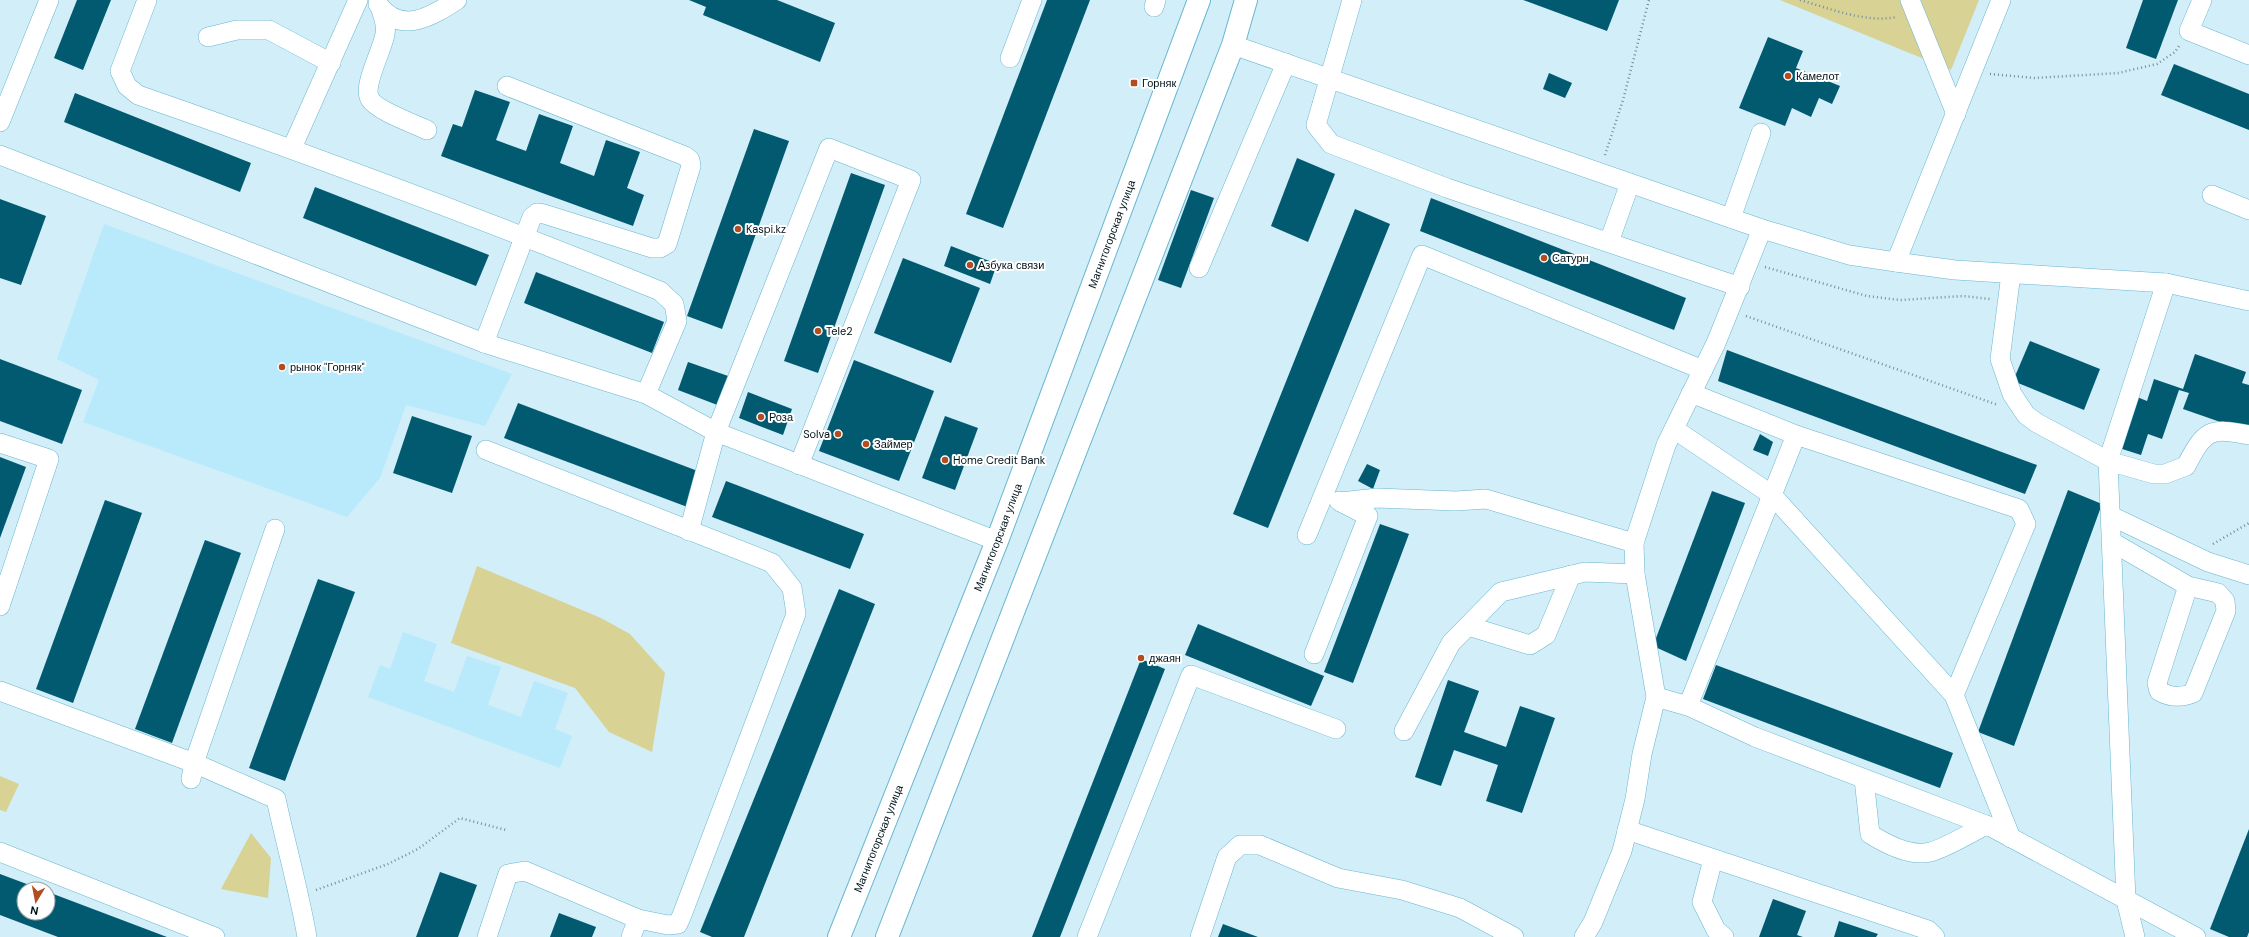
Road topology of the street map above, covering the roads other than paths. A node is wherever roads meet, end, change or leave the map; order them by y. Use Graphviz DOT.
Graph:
graph roads {
  1 [pos="49,0"];
  2 [pos="147,0"];
  3 [pos="358,0"];
  4 [pos="458,0"];
  5 [pos="1032,0"];
  6 [pos="1199,0"];
  7 [pos="1246,0"];
  8 [pos="1352,0"];
  9 [pos="2001,0"];
  10 [pos="2202,0"];
  11 [pos="377,4"];
  12 [pos="1913,7"];
  13 [pos="208,37"];
  14 [pos="1233,45"];
  15 [pos="2249,55"];
  16 [pos="1010,58"];
  17 [pos="331,63"];
  18 [pos="1286,63"];
  19 [pos="1329,78"];
  20 [pos="507,86"];
  21 [pos="1956,114"];
  22 [pos="0,122"];
  23 [pos="427,130"];
  24 [pos="1762,133"];
  25 [pos="292,148"];
  26 [pos="0,155"];
  27 [pos="1630,183"];
  28 [pos="2212,195"];
  29 [pos="2249,210"];
  30 [pos="1731,218"];
  31 [pos="1762,229"];
  32 [pos="524,236"];
  33 [pos="1608,242"];
  34 [pos="1896,262"];
  35 [pos="1199,268"];
  36 [pos="2011,274"];
  37 [pos="2166,283"];
  38 [pos="1740,287"];
  39 [pos="2249,301"];
  40 [pos="484,343"];
  41 [pos="1703,370"];
  42 [pos="1691,393"];
  43 [pos="646,394"];
  44 [pos="1674,429"];
  45 [pos="716,432"];
  46 [pos="1796,435"];
  47 [pos="2249,435"];
  48 [pos="0,443"];
  49 [pos="486,450"];
  50 [pos="2108,461"];
  51 [pos="799,464"];
  52 [pos="1324,493"];
  53 [pos="1772,495"];
  54 [pos="1341,502"];
  55 [pos="2111,516"];
  56 [pos="275,529"];
  57 [pos="689,531"];
  58 [pos="1307,535"];
  59 [pos="997,541"];
  60 [pos="1634,542"];
  61 [pos="2112,542"];
  62 [pos="1635,574"];
  63 [pos="1571,575"];
  64 [pos="2249,575"];
  65 [pos="2188,586"];
  66 [pos="0,606"];
  67 [pos="1468,626"];
  68 [pos="1314,654"];
  69 [pos="0,691"];
  70 [pos="1954,695"];
  71 [pos="1656,697"];
  72 [pos="1688,706"];
  73 [pos="1336,729"];
  74 [pos="1404,731"];
  75 [pos="192,771"];
  76 [pos="1864,779"];
  77 [pos="1986,825"];
  78 [pos="1627,830"];
  79 [pos="2011,838"];
  80 [pos="0,852"];
  81 [pos="1713,859"];
  82 [pos="2126,900"];
  83 [pos="638,919"];
  84 [pos="215,937"];
  85 [pos="307,937"];
  86 [pos="487,937"];
  87 [pos="631,937"];
  88 [pos="839,937"];
  89 [pos="887,937"];
  90 [pos="1087,937"];
  91 [pos="1200,937"];
  92 [pos="1514,937"];
  93 [pos="1584,937"];
  94 [pos="1724,937"];
  95 [pos="1935,937"];
  96 [pos="2135,937"];
  97 [pos="2196,937"];
  1 -- 22 [label="street"];
  2 -- 25 [label="street"];
  3 -- 17 [label="street"];
  4 -- 11 [label="street"];
  5 -- 16 [label="street"];
  6 -- 59 [label="main road, Магнитогорская улица"];
  7 -- 14 [label="main road"];
  8 -- 19 [label="street"];
  9 -- 21 [label="street"];
  10 -- 15 [label="street"];
  11 -- 23 [label="street"];
  12 -- 21 [label="street"];
  13 -- 17 [label="street"];
  14 -- 18 [label="street"];
  14 -- 89 [label="main road"];
  17 -- 25 [label="street"];
  18 -- 19 [label="street"];
  18 -- 35 [label="street"];
  19 -- 27 [label="street"];
  19 -- 33 [label="street"];
  20 -- 32 [label="street"];
  21 -- 34 [label="street"];
  24 -- 30 [label="street"];
  25 -- 32 [label="street"];
  26 -- 40 [label="street"];
  27 -- 30 [label="street"];
  27 -- 33 [label="street"];
  28 -- 29 [label="street"];
  30 -- 31 [label="street"];
  31 -- 34 [label="street"];
  31 -- 38 [label="street"];
  32 -- 40 [label="street"];
  32 -- 43 [label="street"];
  33 -- 38 [label="street"];
  34 -- 36 [label="street"];
  36 -- 37 [label="street"];
  36 -- 50 [label="street"];
  37 -- 39 [label="street"];
  37 -- 50 [label="street"];
  38 -- 41 [label="street"];
  40 -- 43 [label="street"];
  41 -- 42 [label="street"];
  41 -- 52 [label="street"];
  42 -- 44 [label="street"];
  42 -- 46 [label="street"];
  43 -- 45 [label="street"];
  44 -- 53 [label="street"];
  44 -- 60 [label="street"];
  45 -- 51 [label="street"];
  45 -- 51 [label="street"];
  45 -- 57 [label="street"];
  46 -- 53 [label="street"];
  46 -- 70 [label="street"];
  47 -- 50 [label="street"];
  48 -- 66 [label="street"];
  49 -- 57 [label="street"];
  50 -- 55 [label="street"];
  51 -- 59 [label="street"];
  52 -- 54 [label="street"];
  52 -- 58 [label="street"];
  53 -- 70 [label="street"];
  53 -- 72 [label="street"];
  54 -- 60 [label="street"];
  54 -- 68 [label="street"];
  55 -- 61 [label="street"];
  55 -- 64 [label="street"];
  56 -- 75 [label="street"];
  57 -- 83 [label="street"];
  59 -- 88 [label="main road, Магнитогорская улица"];
  60 -- 62 [label="street"];
  61 -- 65 [label="street"];
  61 -- 82 [label="street"];
  62 -- 63 [label="street"];
  62 -- 71 [label="street"];
  63 -- 67 [label="street"];
  63 -- 67 [label="street"];
  65 -- 65 [label="street"];
  67 -- 74 [label="street"];
  69 -- 75 [label="street"];
  70 -- 79 [label="street"];
  71 -- 72 [label="street"];
  71 -- 78 [label="street"];
  72 -- 76 [label="street"];
  73 -- 90 [label="street"];
  75 -- 85 [label="street"];
  76 -- 77 [label="street"];
  76 -- 77 [label="street"];
  77 -- 79 [label="street"];
  78 -- 81 [label="street"];
  78 -- 93 [label="street"];
  79 -- 82 [label="street"];
  80 -- 84 [label="street"];
  81 -- 94 [label="street"];
  81 -- 95 [label="street"];
  82 -- 96 [label="street"];
  82 -- 97 [label="street"];
  83 -- 86 [label="street"];
  83 -- 87 [label="street"];
  91 -- 92 [label="street"];
}
